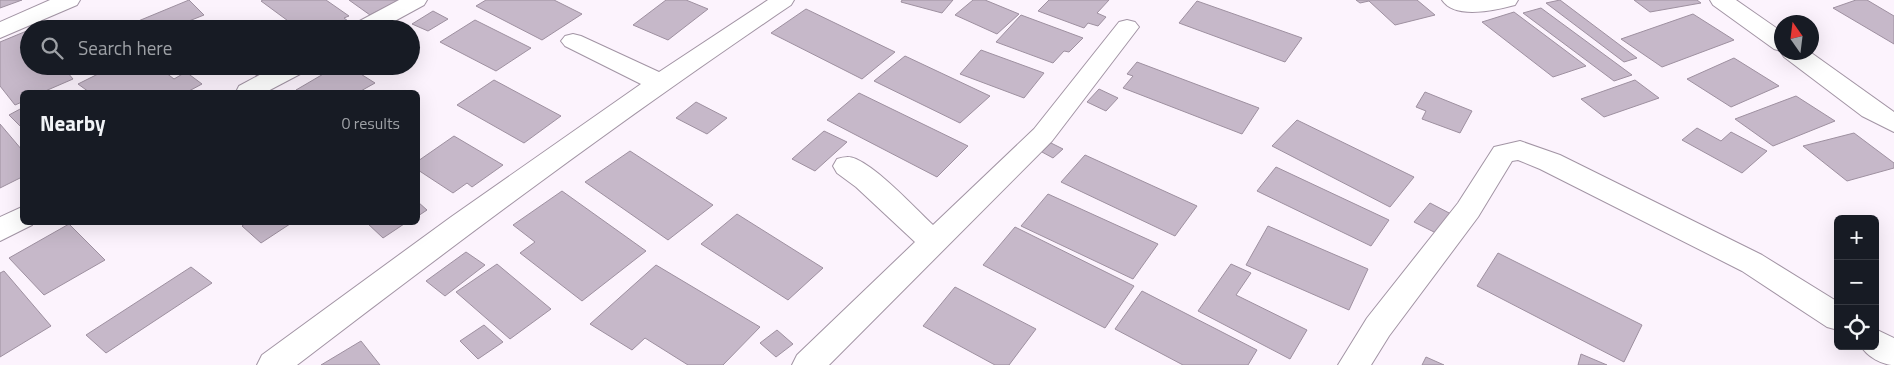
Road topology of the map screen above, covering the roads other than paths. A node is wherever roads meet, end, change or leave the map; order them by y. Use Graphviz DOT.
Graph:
graph roads {
  1 [pos="69,0"];
  2 [pos="416,0"];
  3 [pos="782,0"];
  4 [pos="1453,0"];
  5 [pos="1508,0"];
  6 [pos="1721,0"];
  7 [pos="24,20"];
  8 [pos="379,20"];
  9 [pos="20,22"];
  10 [pos="1127,27"];
  11 [pos="0,31"];
  12 [pos="1774,38"];
  13 [pos="573,41"];
  14 [pos="1804,60"];
  15 [pos="279,75"];
  16 [pos="661,82"];
  17 [pos="252,90"];
  18 [pos="1894,123"];
  19 [pos="847,166"];
  20 [pos="20,219"];
  21 [pos="0,230"];
  22 [pos="934,243"];
  23 [pos="1834,315"];
  24 [pos="1879,345"];
  25 [pos="1894,354"];
  26 [pos="273,365"];
  27 [pos="808,365"];
  28 [pos="1354,365"];
  1 -- 7 [label="street"];
  2 -- 8 [label="street"];
  3 -- 16 [label="street"];
  4 -- 5 [label="street"];
  6 -- 12 [label="street"];
  9 -- 11 [label="street"];
  10 -- 22 [label="street"];
  13 -- 16 [label="street"];
  14 -- 18 [label="street"];
  15 -- 17 [label="street"];
  16 -- 26 [label="street"];
  19 -- 22 [label="street"];
  20 -- 21 [label="street"];
  22 -- 27 [label="street"];
  23 -- 28 [label="street"];
  24 -- 25 [label="street"];
}
